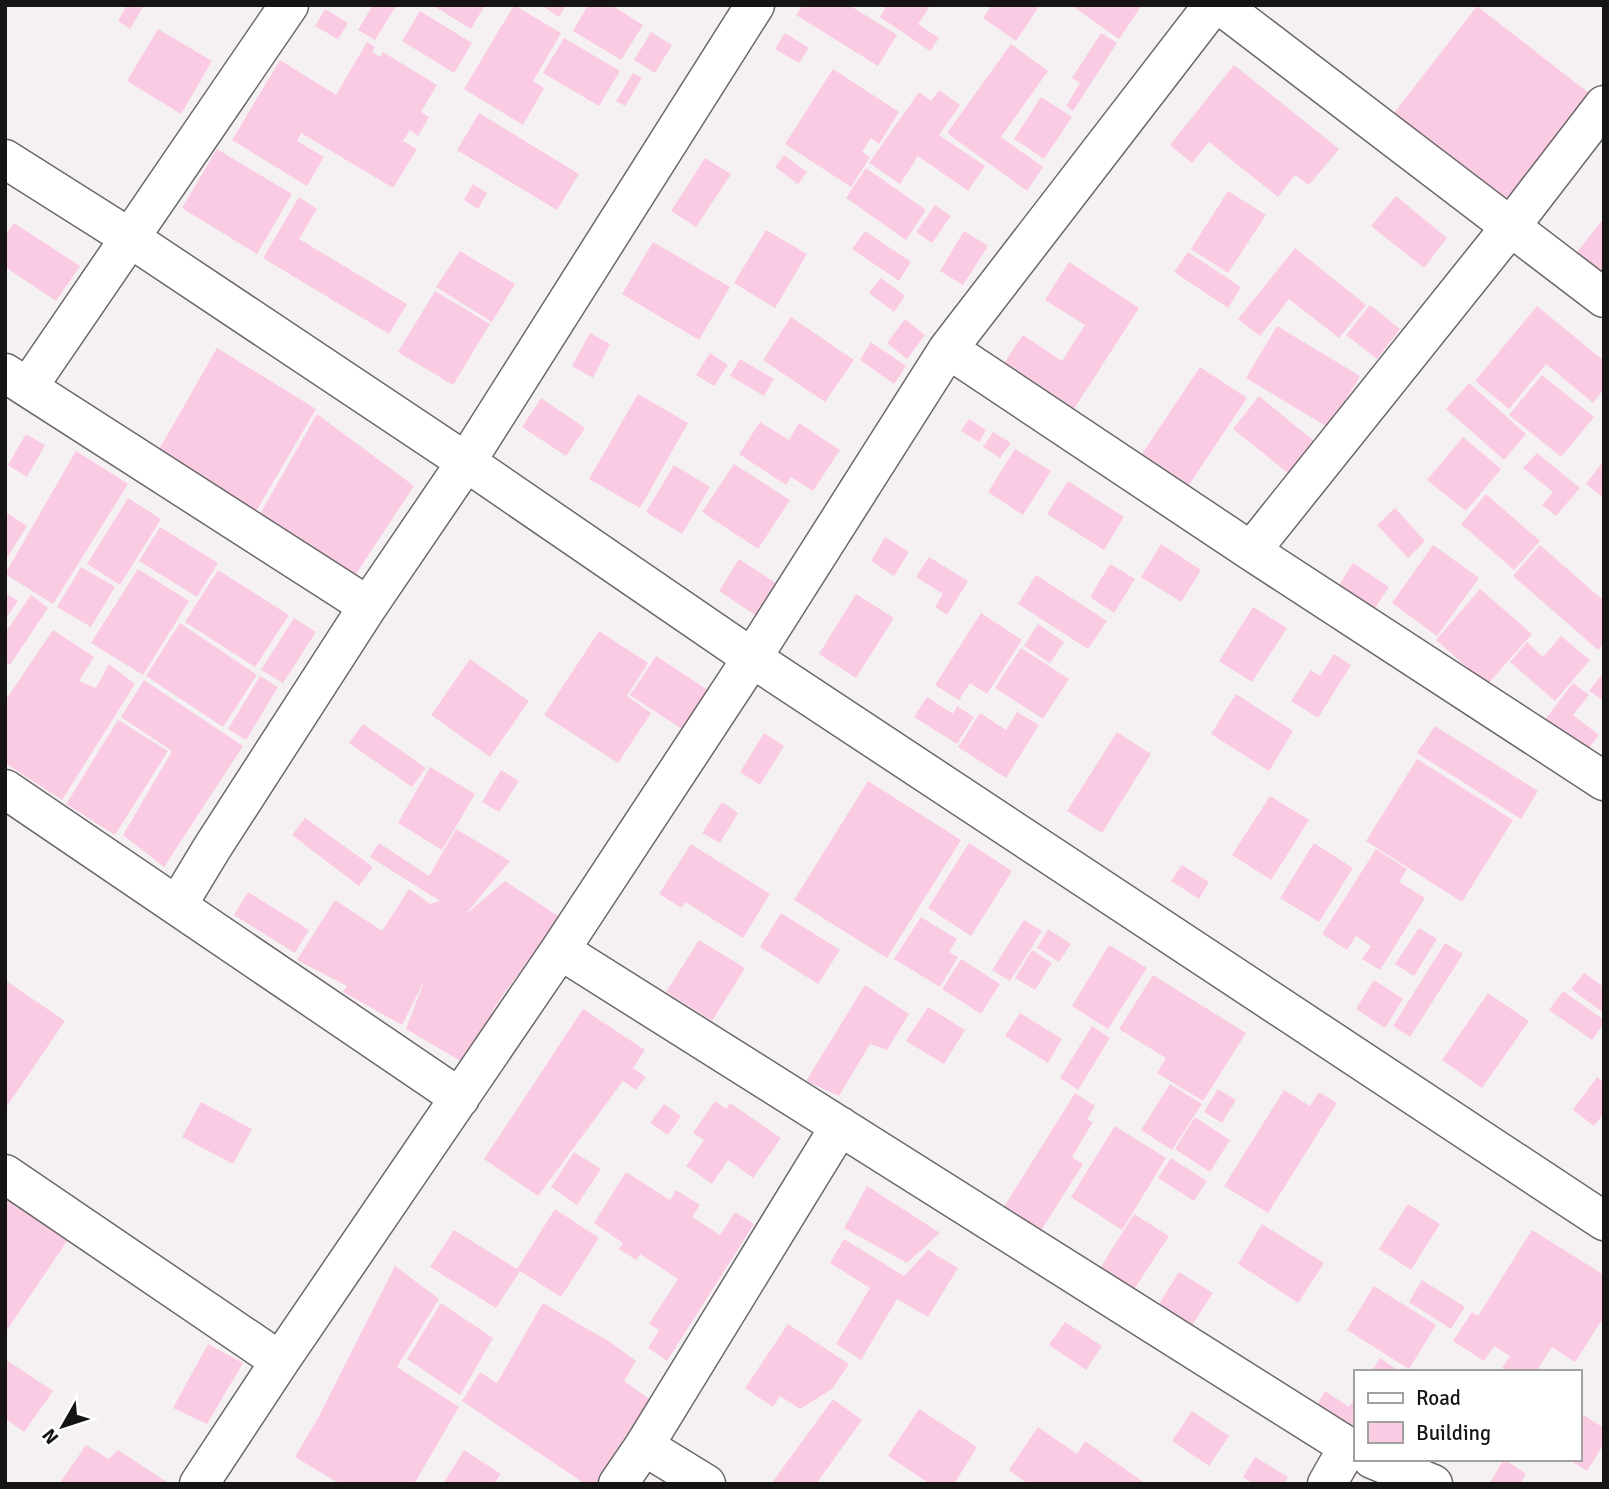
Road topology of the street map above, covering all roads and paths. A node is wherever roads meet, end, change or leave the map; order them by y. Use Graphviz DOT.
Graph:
graph roads {
  1 [pos="289,5"];
  2 [pos="755,5"];
  3 [pos="1213,5"];
  4 [pos="1220,5"];
  5 [pos="1604,105"];
  6 [pos="5,159"];
  7 [pos="1511,226"];
  8 [pos="130,238"];
  9 [pos="1604,298"];
  10 [pos="948,349"];
  11 [pos="16,380"];
  12 [pos="466,462"];
  13 [pos="1251,551"];
  14 [pos="368,606"];
  15 [pos="752,658"];
  16 [pos="1604,781"];
  17 [pos="5,789"];
  18 [pos="177,906"];
  19 [pos="560,950"];
  20 [pos="460,1098"];
  21 [pos="840,1126"];
  22 [pos="5,1174"];
  23 [pos="1604,1221"];
  24 [pos="280,1361"];
  25 [pos="644,1446"];
  26 [pos="1354,1449"];
  27 [pos="1354,1456"];
  28 [pos="1379,1461"];
  29 [pos="199,1484"];
  30 [pos="618,1484"];
  31 [pos="706,1484"];
  32 [pos="1327,1484"];
  33 [pos="1433,1484"];
  1 -- 8 [label="street"];
  2 -- 12 [label="street"];
  3 -- 10 [label="street"];
  4 -- 7 [label="street"];
  5 -- 7 [label="street"];
  6 -- 8 [label="street"];
  7 -- 9 [label="street"];
  7 -- 13 [label="street"];
  8 -- 11 [label="street"];
  8 -- 12 [label="street"];
  10 -- 13 [label="street"];
  10 -- 15 [label="street"];
  11 -- 14 [label="street"];
  12 -- 14 [label="street"];
  12 -- 15 [label="street"];
  13 -- 16 [label="street"];
  14 -- 18 [label="street"];
  15 -- 19 [label="street"];
  15 -- 23 [label="street"];
  17 -- 18 [label="street"];
  18 -- 20 [label="street"];
  19 -- 20 [label="street"];
  19 -- 21 [label="street"];
  20 -- 24 [label="street"];
  21 -- 25 [label="street"];
  21 -- 26 [label="street"];
  22 -- 24 [label="street"];
  24 -- 29 [label="street"];
  25 -- 30 [label="street"];
  25 -- 31 [label="street"];
  27 -- 32 [label="street"];
  28 -- 33 [label="street"];
}
